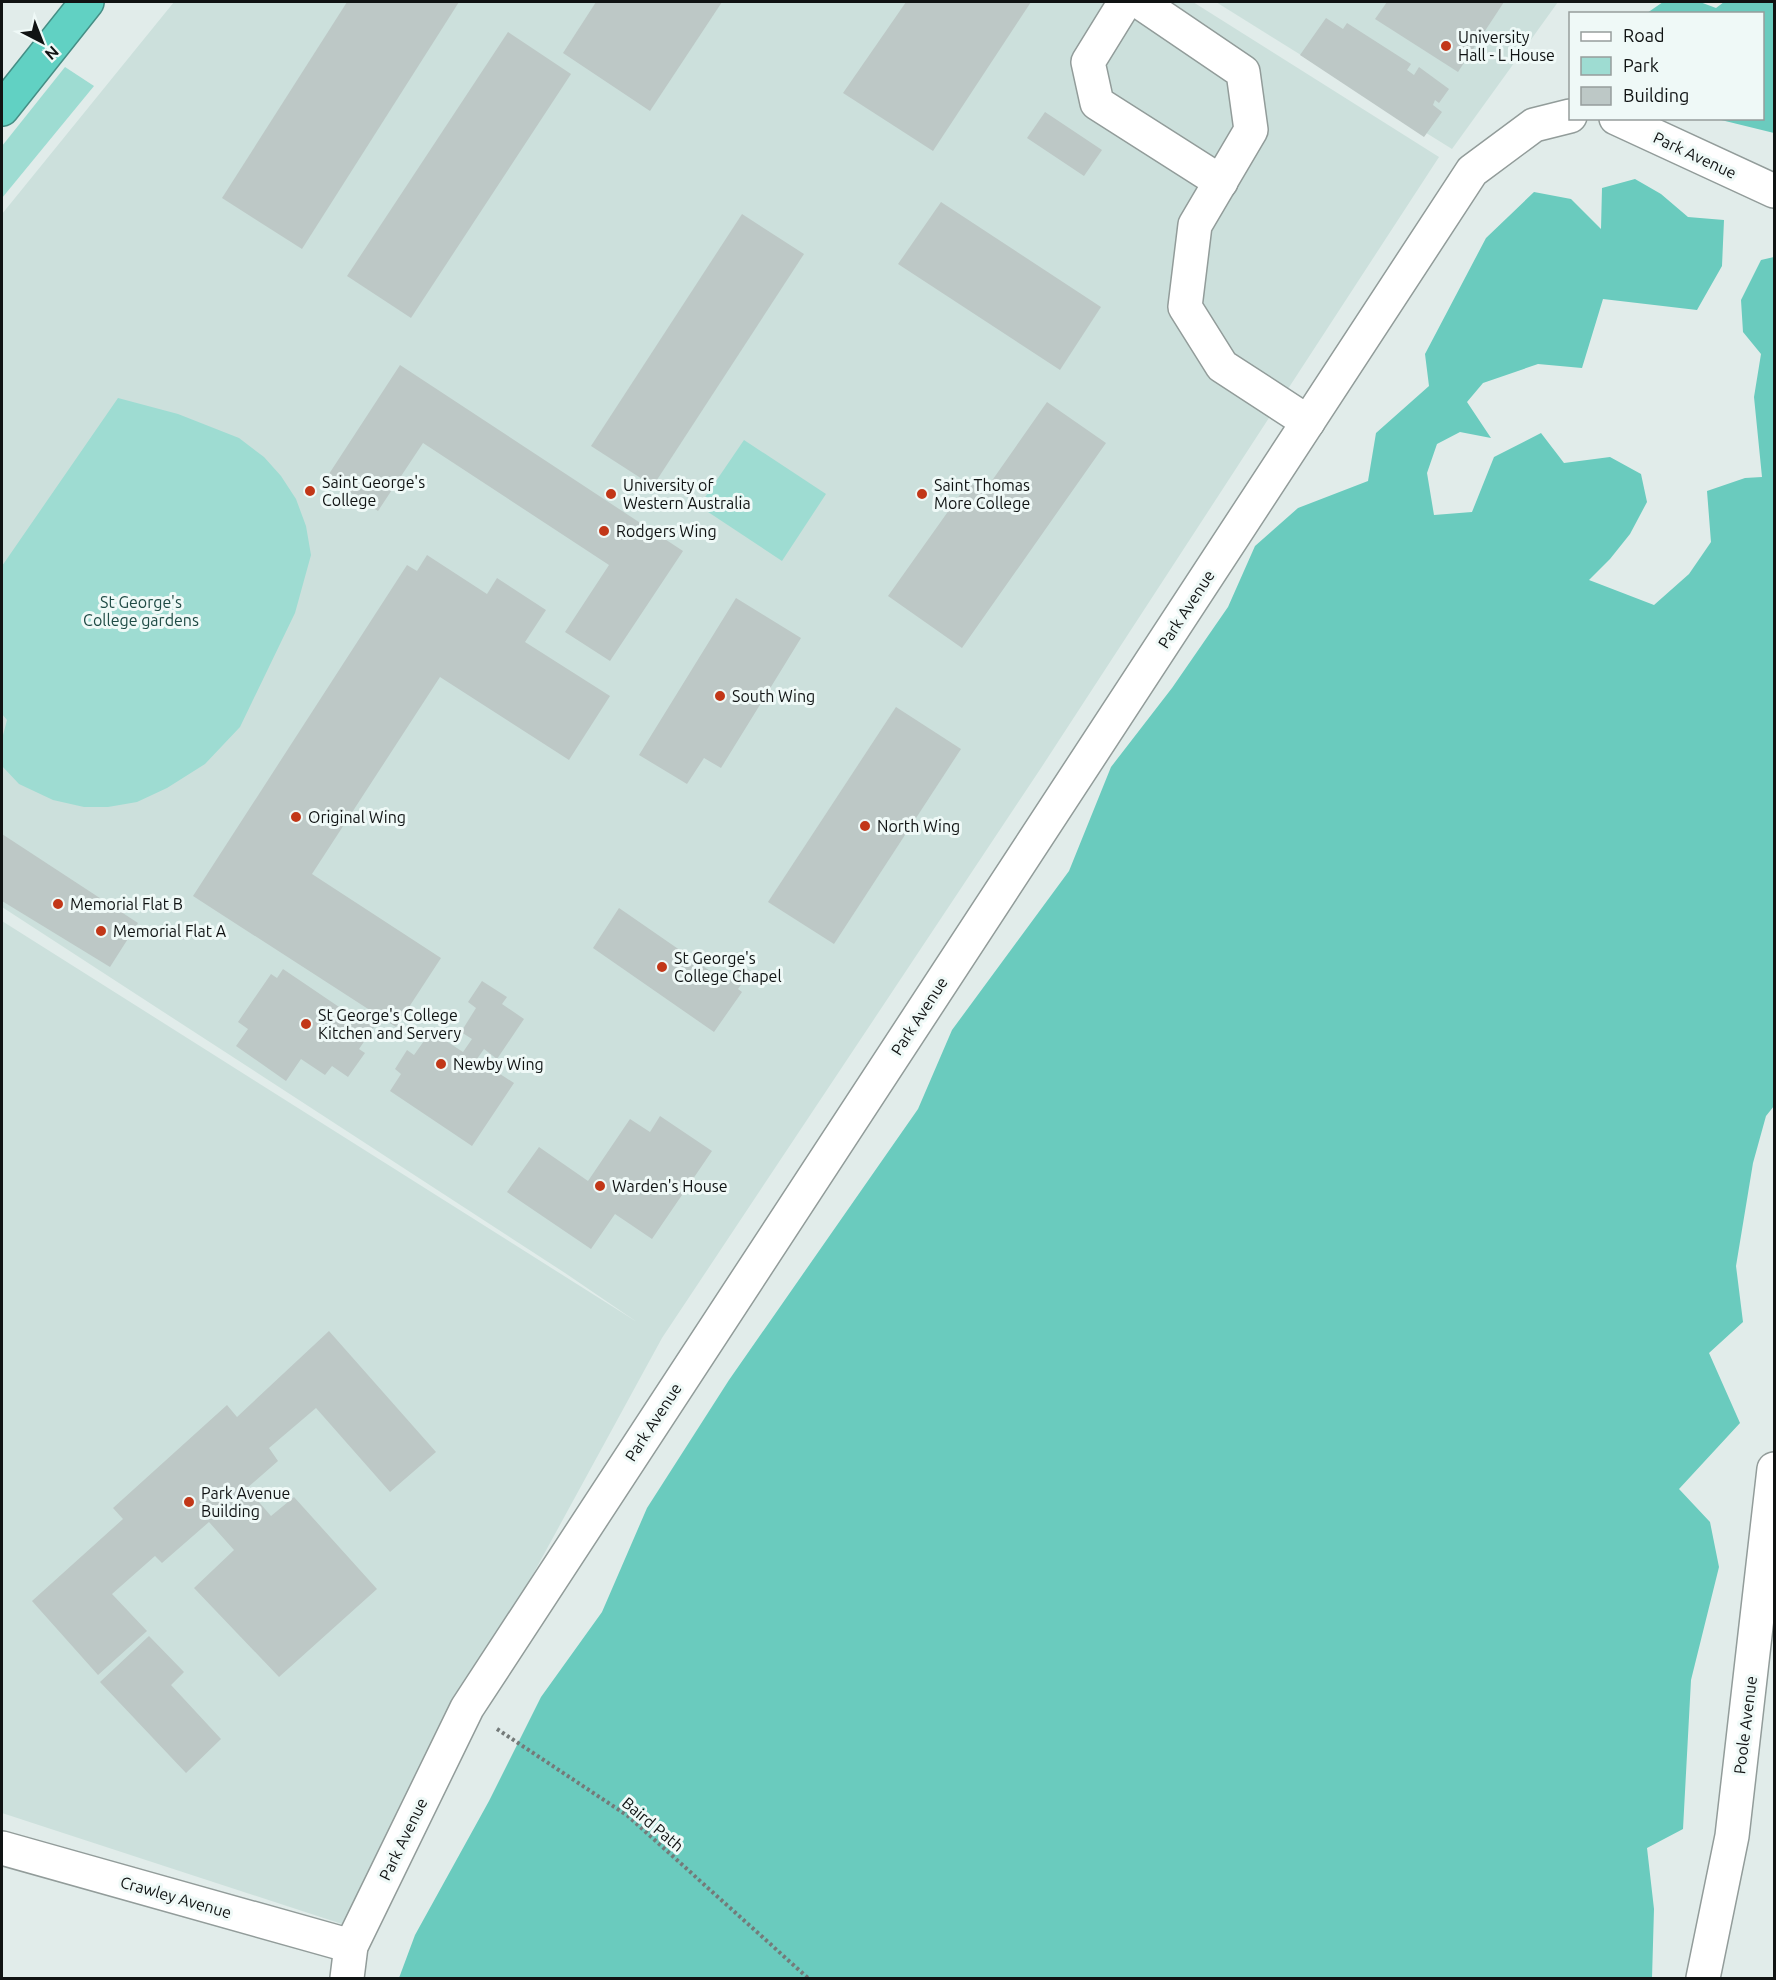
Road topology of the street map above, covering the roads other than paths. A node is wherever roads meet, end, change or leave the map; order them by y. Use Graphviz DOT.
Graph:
graph roads {
  1 [pos="87,2"];
  2 [pos="1125,2"];
  3 [pos="1140,2"];
  4 [pos="2,109"];
  5 [pos="1569,116"];
  6 [pos="1620,120"];
  7 [pos="1221,182"];
  8 [pos="1774,191"];
  9 [pos="1308,422"];
  10 [pos="1774,1469"];
  11 [pos="2,1848"];
  12 [pos="351,1946"];
  13 [pos="347,1978"];
  14 [pos="1703,1978"];
  1 -- 4 [label="highway"];
  2 -- 7 [label="street"];
  3 -- 7 [label="street"];
  5 -- 9 [label="street, Park Avenue"];
  6 -- 8 [label="street, Park Avenue"];
  7 -- 9 [label="street"];
  9 -- 12 [label="street, Park Avenue"];
  10 -- 14 [label="street, Poole Avenue"];
  11 -- 12 [label="street, Crawley Avenue"];
  12 -- 13 [label="street, Park Avenue"];
}
